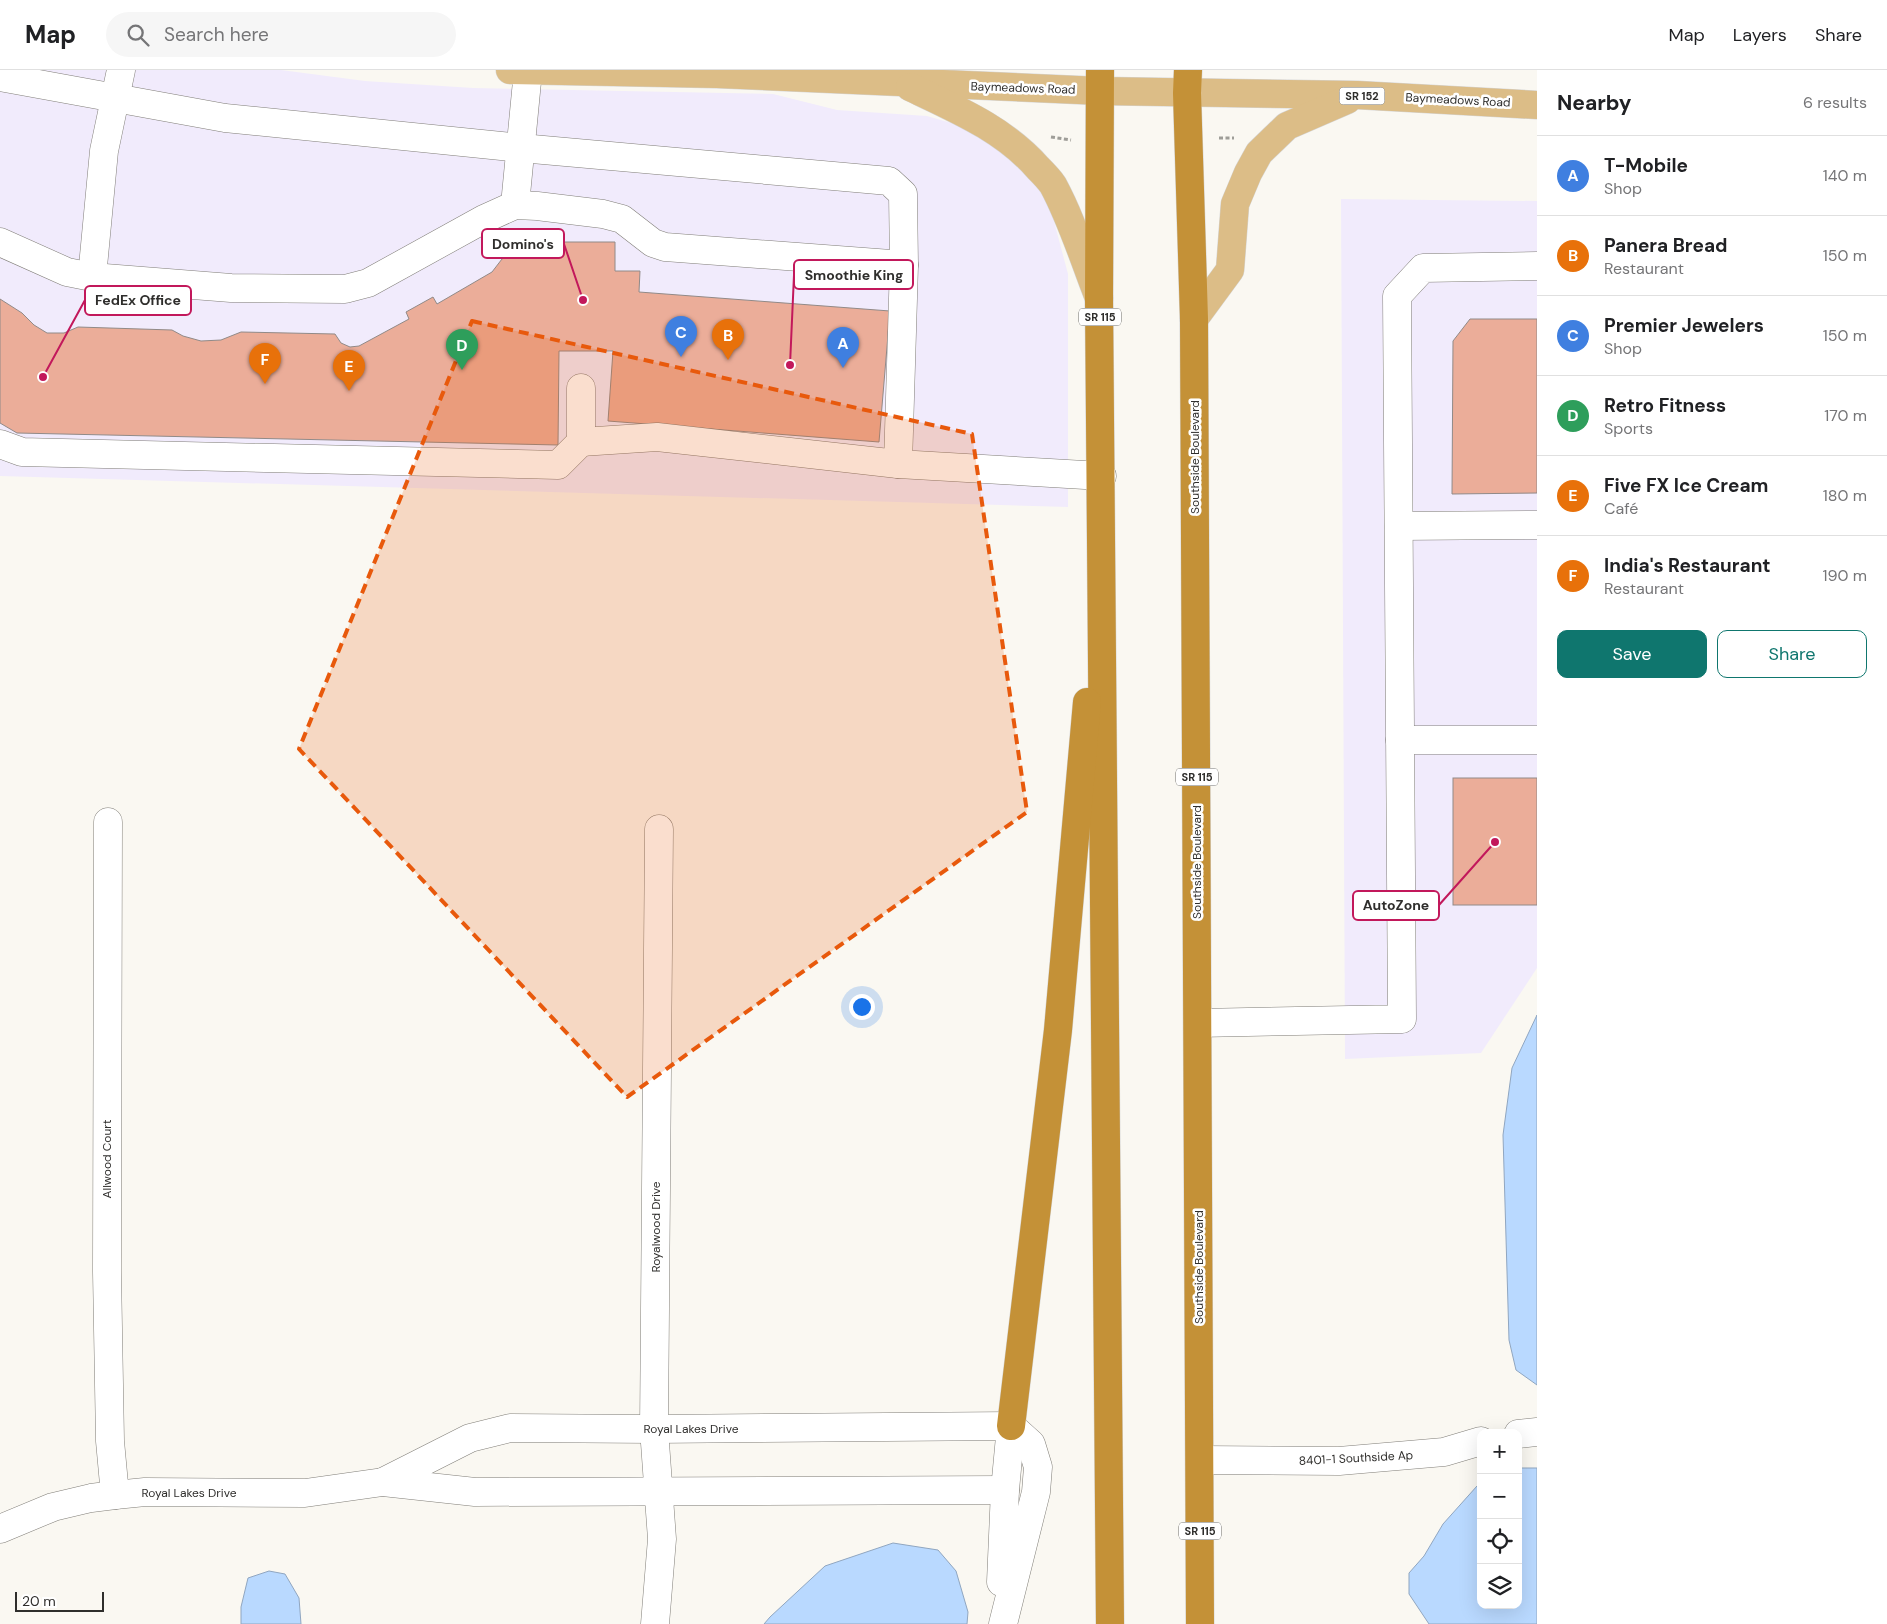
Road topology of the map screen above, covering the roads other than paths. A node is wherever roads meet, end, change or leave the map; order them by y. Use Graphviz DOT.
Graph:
graph roads {
  1 [pos="121,70"];
  2 [pos="519,70"];
  3 [pos="0,77"];
  4 [pos="1100,80"];
  5 [pos="900,82"];
  6 [pos="1187,82"];
  7 [pos="1357,96"];
  8 [pos="115,99"];
  9 [pos="1537,105"];
  10 [pos="521,148"];
  11 [pos="515,205"];
  12 [pos="0,242"];
  13 [pos="904,265"];
  14 [pos="1537,266"];
  15 [pos="92,277"];
  16 [pos="1099,299"];
  17 [pos="1194,320"];
  18 [pos="581,388"];
  19 [pos="581,442"];
  20 [pos="0,444"];
  21 [pos="898,464"];
  22 [pos="1102,476"];
  23 [pos="1537,525"];
  24 [pos="1399,526"];
  25 [pos="1102,544"];
  26 [pos="1400,740"];
  27 [pos="1537,740"];
  28 [pos="108,822"];
  29 [pos="659,829"];
  30 [pos="1198,1023"];
  31 [pos="1011,1426"];
  32 [pos="654,1429"];
  33 [pos="1537,1432"];
  34 [pos="1522,1434"];
  35 [pos="1477,1442"];
  36 [pos="1200,1460"];
  37 [pos="383,1482"];
  38 [pos="1005,1490"];
  39 [pos="659,1492"];
  40 [pos="115,1495"];
  41 [pos="0,1529"];
  42 [pos="656,1624"];
  43 [pos="1001,1624"];
  44 [pos="1110,1624"];
  45 [pos="1200,1624"];
  1 -- 8 [label="street"];
  2 -- 5 [label="main road, Baymeadows Road / SR 152"];
  2 -- 10 [label="street"];
  3 -- 8 [label="street"];
  4 -- 5 [label="main road, Baymeadows Road / SR 152"];
  4 -- 6 [label="main road, Baymeadows Road / SR 152"];
  4 -- 16 [label="highway, SR 115"];
  5 -- 16 [label="main road"];
  6 -- 7 [label="main road, Baymeadows Road / SR 152"];
  6 -- 17 [label="highway, Southside Boulevard / SR 115"];
  7 -- 9 [label="main road, Baymeadows Road / SR 152"];
  7 -- 17 [label="main road"];
  8 -- 10 [label="street"];
  8 -- 15 [label="street"];
  10 -- 11 [label="street"];
  10 -- 13 [label="street"];
  11 -- 13 [label="street"];
  11 -- 15 [label="street"];
  12 -- 15 [label="street"];
  13 -- 21 [label="street"];
  14 -- 24 [label="street"];
  16 -- 22 [label="highway, SR 115"];
  17 -- 30 [label="highway, Southside Boulevard / SR 115"];
  18 -- 19 [label="street"];
  19 -- 20 [label="street"];
  19 -- 21 [label="street"];
  21 -- 22 [label="street"];
  22 -- 25 [label="highway, SR 115"];
  23 -- 24 [label="street"];
  24 -- 26 [label="street"];
  25 -- 31 [label="highway"];
  25 -- 44 [label="highway, SR 115"];
  26 -- 27 [label="street"];
  26 -- 30 [label="street"];
  28 -- 40 [label="street, Allwood Court"];
  29 -- 32 [label="street, Royalwood Drive"];
  30 -- 36 [label="highway, Southside Boulevard / SR 115"];
  31 -- 32 [label="street, Royal Lakes Drive"];
  31 -- 38 [label="street"];
  31 -- 43 [label="street"];
  32 -- 37 [label="street, Royal Lakes Drive"];
  32 -- 39 [label="street, Royalwood Drive"];
  33 -- 34 [label="street"];
  35 -- 36 [label="street, 8401-1 Southside Ap"];
  36 -- 45 [label="highway, Southside Boulevard / SR 115"];
  37 -- 39 [label="street, Royal Lakes Drive"];
  37 -- 40 [label="street, Royal Lakes Drive"];
  38 -- 39 [label="street, Royal Lakes Drive"];
  38 -- 43 [label="street"];
  39 -- 42 [label="street, Royalwood Drive"];
  40 -- 41 [label="street, Royal Lakes Drive"];
}
